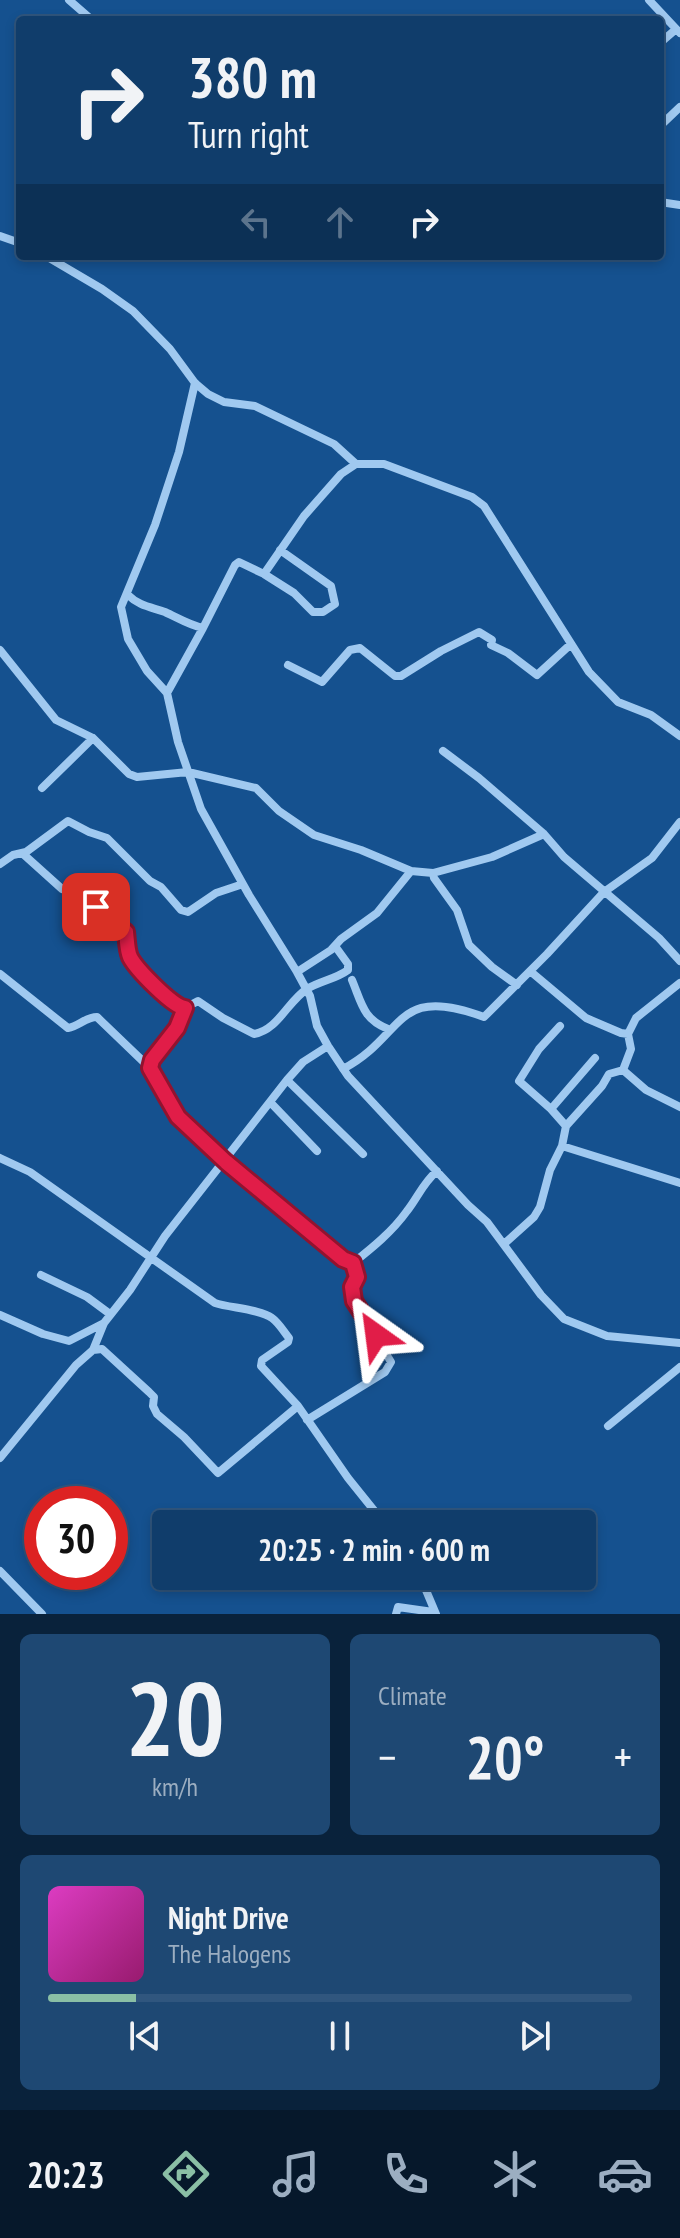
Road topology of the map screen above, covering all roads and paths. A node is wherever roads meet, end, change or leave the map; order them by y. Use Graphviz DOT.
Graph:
graph roads {
  1 [pos="69,0"];
  2 [pos="649,0"];
  3 [pos="87,16"];
  4 [pos="664,16"];
  5 [pos="664,16"];
  6 [pos="678,31"];
  7 [pos="680,107"];
  8 [pos="664,122"];
  9 [pos="53,260"];
  10 [pos="195,383"];
  11 [pos="356,464"];
  12 [pos="280,550"];
  13 [pos="264,574"];
  14 [pos="128,595"];
  15 [pos="203,628"];
  16 [pos="571,644"];
  17 [pos="0,650"];
  18 [pos="288,665"];
  19 [pos="167,693"];
  20 [pos="680,736"];
  21 [pos="93,738"];
  22 [pos="443,751"];
  23 [pos="188,772"];
  24 [pos="42,788"];
  25 [pos="680,822"];
  26 [pos="544,834"];
  27 [pos="22,853"];
  28 [pos="0,864"];
  29 [pos="411,871"];
  30 [pos="433,873"];
  31 [pos="243,884"];
  32 [pos="604,892"];
  33 [pos="335,946"];
  34 [pos="680,961"];
  35 [pos="530,971"];
  36 [pos="297,972"];
  37 [pos="0,974"];
  38 [pos="352,980"];
  39 [pos="680,983"];
  40 [pos="517,985"];
  41 [pos="307,989"];
  42 [pos="185,1008"];
  43 [pos="560,1026"];
  44 [pos="388,1029"];
  45 [pos="628,1034"];
  46 [pos="328,1046"];
  47 [pos="595,1058"];
  48 [pos="150,1068"];
  49 [pos="343,1069"];
  50 [pos="623,1070"];
  51 [pos="287,1080"];
  52 [pos="271,1103"];
  53 [pos="680,1107"];
  54 [pos="551,1109"];
  55 [pos="566,1126"];
  56 [pos="562,1146"];
  57 [pos="317,1151"];
  58 [pos="363,1154"];
  59 [pos="0,1158"];
  60 [pos="226,1162"];
  61 [pos="437,1171"];
  62 [pos="680,1183"];
  63 [pos="504,1244"];
  64 [pos="152,1259"];
  65 [pos="353,1263"];
  66 [pos="41,1275"];
  67 [pos="0,1315"];
  68 [pos="107,1318"];
  69 [pos="680,1343"];
  70 [pos="93,1350"];
  71 [pos="680,1367"];
  72 [pos="298,1406"];
  73 [pos="307,1420"];
  74 [pos="608,1426"];
  75 [pos="1,1455"];
  76 [pos="374,1510"];
  77 [pos="0,1571"];
  78 [pos="426,1590"];
  79 [pos="435,1613"];
  80 [pos="42,1614"];
  81 [pos="396,1614"];
  1 -- 3 [label="street"];
  2 -- 5 [label="street"];
  4 -- 6 [label="street"];
  7 -- 8 [label="street"];
  9 -- 10 [label="street"];
  10 -- 11 [label="street"];
  10 -- 14 [label="street"];
  11 -- 12 [label="street"];
  11 -- 16 [label="street"];
  12 -- 13 [label="street"];
  12 -- 13 [label="street"];
  13 -- 15 [label="street"];
  14 -- 15 [label="street"];
  14 -- 19 [label="street"];
  15 -- 19 [label="street"];
  16 -- 18 [label="street"];
  16 -- 20 [label="street"];
  17 -- 21 [label="street"];
  19 -- 23 [label="street"];
  21 -- 23 [label="street"];
  21 -- 24 [label="street"];
  22 -- 26 [label="street"];
  23 -- 29 [label="street"];
  23 -- 31 [label="street"];
  25 -- 32 [label="street"];
  26 -- 30 [label="street"];
  26 -- 32 [label="street"];
  27 -- 28 [label="street"];
  27 -- 31 [label="street"];
  27 -- 42 [label="street"];
  29 -- 30 [label="street"];
  29 -- 33 [label="street"];
  30 -- 40 [label="street"];
  31 -- 36 [label="street"];
  32 -- 34 [label="street"];
  32 -- 35 [label="street"];
  33 -- 36 [label="street"];
  33 -- 41 [label="street"];
  35 -- 40 [label="street"];
  35 -- 45 [label="street"];
  36 -- 41 [label="street"];
  37 -- 48 [label="street"];
  38 -- 44 [label="street"];
  39 -- 45 [label="street"];
  40 -- 44 [label="street"];
  41 -- 42 [label="street"];
  41 -- 46 [label="street"];
  42 -- 48 [label="street"];
  43 -- 54 [label="street"];
  44 -- 49 [label="street"];
  45 -- 50 [label="street"];
  46 -- 49 [label="street"];
  46 -- 51 [label="street"];
  47 -- 54 [label="street"];
  48 -- 60 [label="street"];
  49 -- 61 [label="street"];
  50 -- 53 [label="street"];
  50 -- 55 [label="street"];
  51 -- 52 [label="street"];
  51 -- 58 [label="street"];
  52 -- 57 [label="street"];
  52 -- 60 [label="street"];
  54 -- 55 [label="street"];
  55 -- 56 [label="street"];
  56 -- 62 [label="street"];
  56 -- 63 [label="street"];
  59 -- 64 [label="street"];
  60 -- 64 [label="street"];
  60 -- 65 [label="street"];
  61 -- 63 [label="street"];
  61 -- 65 [label="street"];
  63 -- 69 [label="street"];
  64 -- 68 [label="street"];
  64 -- 72 [label="street"];
  65 -- 73 [label="street"];
  66 -- 68 [label="street"];
  67 -- 68 [label="street"];
  68 -- 70 [label="street"];
  70 -- 72 [label="street"];
  70 -- 75 [label="street"];
  71 -- 74 [label="street"];
  72 -- 73 [label="street"];
  73 -- 76 [label="street"];
  77 -- 80 [label="street"];
  78 -- 79 [label="street"];
  79 -- 81 [label="street"];
}
